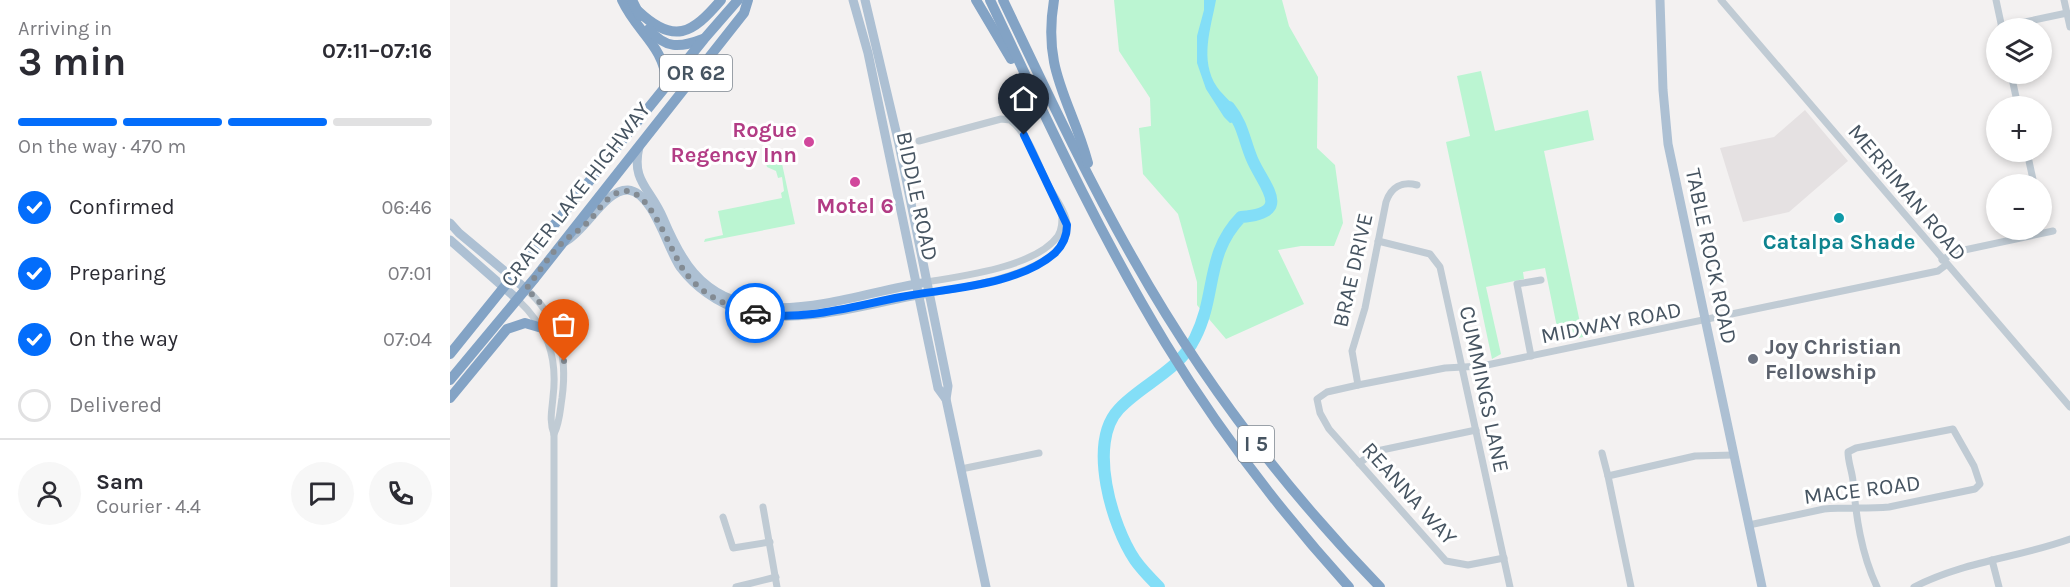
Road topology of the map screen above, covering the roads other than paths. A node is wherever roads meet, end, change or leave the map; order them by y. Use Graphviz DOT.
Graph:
graph roads {
  1 [pos="622,0"];
  2 [pos="632,0"];
  3 [pos="721,0"];
  4 [pos="738,0"];
  5 [pos="748,0"];
  6 [pos="853,0"];
  7 [pos="866,0"];
  8 [pos="976,0"];
  9 [pos="990,0"];
  10 [pos="1003,0"];
  11 [pos="1054,0"];
  12 [pos="1660,0"];
  13 [pos="1721,0"];
  14 [pos="1996,0"];
  15 [pos="2064,0"];
  16 [pos="638,11"];
  17 [pos="2067,13"];
  18 [pos="2000,18"];
  19 [pos="2045,18"];
  20 [pos="2070,27"];
  21 [pos="704,39"];
  22 [pos="1025,74"];
  23 [pos="667,84"];
  24 [pos="919,141"];
  25 [pos="639,144"];
  26 [pos="1092,184"];
  27 [pos="1417,185"];
  28 [pos="1062,211"];
  29 [pos="450,223"];
  30 [pos="2053,231"];
  31 [pos="450,240"];
  32 [pos="1378,241"];
  33 [pos="564,242"];
  34 [pos="1944,263"];
  35 [pos="512,277"];
  36 [pos="1540,280"];
  37 [pos="927,282"];
  38 [pos="917,284"];
  39 [pos="504,287"];
  40 [pos="526,289"];
  41 [pos="924,294"];
  42 [pos="517,299"];
  43 [pos="1706,321"];
  44 [pos="542,328"];
  45 [pos="450,354"];
  46 [pos="1531,356"];
  47 [pos="1462,368"];
  48 [pos="450,380"];
  49 [pos="1358,385"];
  50 [pos="450,398"];
  51 [pos="1317,399"];
  52 [pos="2070,407"];
  53 [pos="1476,430"];
  54 [pos="554,434"];
  55 [pos="1039,453"];
  56 [pos="1602,453"];
  57 [pos="1734,455"];
  58 [pos="1359,463"];
  59 [pos="961,469"];
  60 [pos="1608,476"];
  61 [pos="763,507"];
  62 [pos="1854,508"];
  63 [pos="723,517"];
  64 [pos="1749,525"];
  65 [pos="2070,540"];
  66 [pos="770,542"];
  67 [pos="1504,558"];
  68 [pos="1992,560"];
  69 [pos="776,577"];
  70 [pos="983,586"];
  71 [pos="554,587"];
  72 [pos="736,587"];
  73 [pos="777,587"];
  74 [pos="1349,587"];
  75 [pos="1380,587"];
  76 [pos="1510,587"];
  77 [pos="1630,587"];
  78 [pos="1762,587"];
  79 [pos="1877,587"];
  80 [pos="1914,587"];
  81 [pos="1999,587"];
  1 -- 23 [label="highway"];
  2 -- 16 [label="highway"];
  3 -- 16 [label="highway"];
  4 -- 21 [label="highway, CRATER LAKE HIGHWAY / OR 62"];
  5 -- 25 [label="highway, CRATER LAKE HIGHWAY / OR 62"];
  6 -- 38 [label="main road, BIDDLE ROAD"];
  7 -- 37 [label="main road, BIDDLE ROAD"];
  8 -- 22 [label="highway"];
  9 -- 22 [label="highway, I 5"];
  10 -- 26 [label="highway, I 5"];
  11 -- 26 [label="highway"];
  12 -- 43 [label="main road, TABLE ROCK ROAD"];
  13 -- 34 [label="street, MERRIMAN ROAD"];
  14 -- 18 [label="street"];
  15 -- 17 [label="street"];
  16 -- 21 [label="highway"];
  17 -- 19 [label="street"];
  17 -- 20 [label="street"];
  21 -- 23 [label="highway, CRATER LAKE HIGHWAY / OR 62"];
  22 -- 74 [label="highway, I 5"];
  23 -- 35 [label="highway, CRATER LAKE HIGHWAY / OR 62"];
  24 -- 28 [label="street"];
  25 -- 33 [label="highway, CRATER LAKE HIGHWAY / OR 62"];
  25 -- 38 [label="main road"];
  26 -- 75 [label="highway, I 5"];
  27 -- 32 [label="street, BRAE DRIVE"];
  28 -- 37 [label="street"];
  28 -- 41 [label="street"];
  29 -- 35 [label="main road"];
  30 -- 34 [label="street, MIDWAY ROAD"];
  31 -- 39 [label="main road"];
  32 -- 47 [label="street, CUMMINGS LANE"];
  32 -- 49 [label="street, BRAE DRIVE"];
  33 -- 40 [label="highway, CRATER LAKE HIGHWAY / OR 62"];
  33 -- 41 [label="main road"];
  34 -- 43 [label="street, MIDWAY ROAD"];
  34 -- 52 [label="street, MERRIMAN ROAD"];
  35 -- 39 [label="highway, CRATER LAKE HIGHWAY / OR 62"];
  35 -- 40 [label="main road"];
  36 -- 46 [label="street"];
  37 -- 38 [label="main road"];
  37 -- 41 [label="main road, BIDDLE ROAD"];
  38 -- 41 [label="main road, BIDDLE ROAD"];
  39 -- 42 [label="main road"];
  39 -- 45 [label="highway, CRATER LAKE HIGHWAY / OR 62"];
  40 -- 42 [label="highway, CRATER LAKE HIGHWAY / OR 62"];
  40 -- 54 [label="street"];
  41 -- 59 [label="main road, BIDDLE ROAD"];
  42 -- 44 [label="street"];
  42 -- 48 [label="highway, CRATER LAKE HIGHWAY / OR 62"];
  43 -- 46 [label="street, MIDWAY ROAD"];
  43 -- 57 [label="main road, TABLE ROCK ROAD"];
  44 -- 50 [label="highway"];
  44 -- 54 [label="street"];
  46 -- 47 [label="street, MIDWAY ROAD"];
  47 -- 49 [label="street, MIDWAY ROAD"];
  47 -- 53 [label="street, CUMMINGS LANE"];
  49 -- 51 [label="street, MIDWAY ROAD"];
  51 -- 58 [label="street, REANNA WAY"];
  53 -- 58 [label="street"];
  53 -- 67 [label="street, CUMMINGS LANE"];
  54 -- 71 [label="street"];
  55 -- 59 [label="street"];
  56 -- 60 [label="street"];
  57 -- 60 [label="street"];
  57 -- 64 [label="main road, TABLE ROCK ROAD"];
  58 -- 67 [label="street, REANNA WAY"];
  59 -- 70 [label="main road, BIDDLE ROAD"];
  60 -- 77 [label="street"];
  61 -- 66 [label="street"];
  62 -- 62 [label="street, MACE ROAD"];
  62 -- 64 [label="street, MACE ROAD"];
  62 -- 79 [label="street"];
  63 -- 66 [label="street"];
  64 -- 78 [label="main road, TABLE ROCK ROAD"];
  65 -- 68 [label="street"];
  66 -- 69 [label="street"];
  67 -- 76 [label="street, CUMMINGS LANE"];
  68 -- 80 [label="street"];
  68 -- 81 [label="street"];
  69 -- 72 [label="street"];
  69 -- 73 [label="street"];
}
